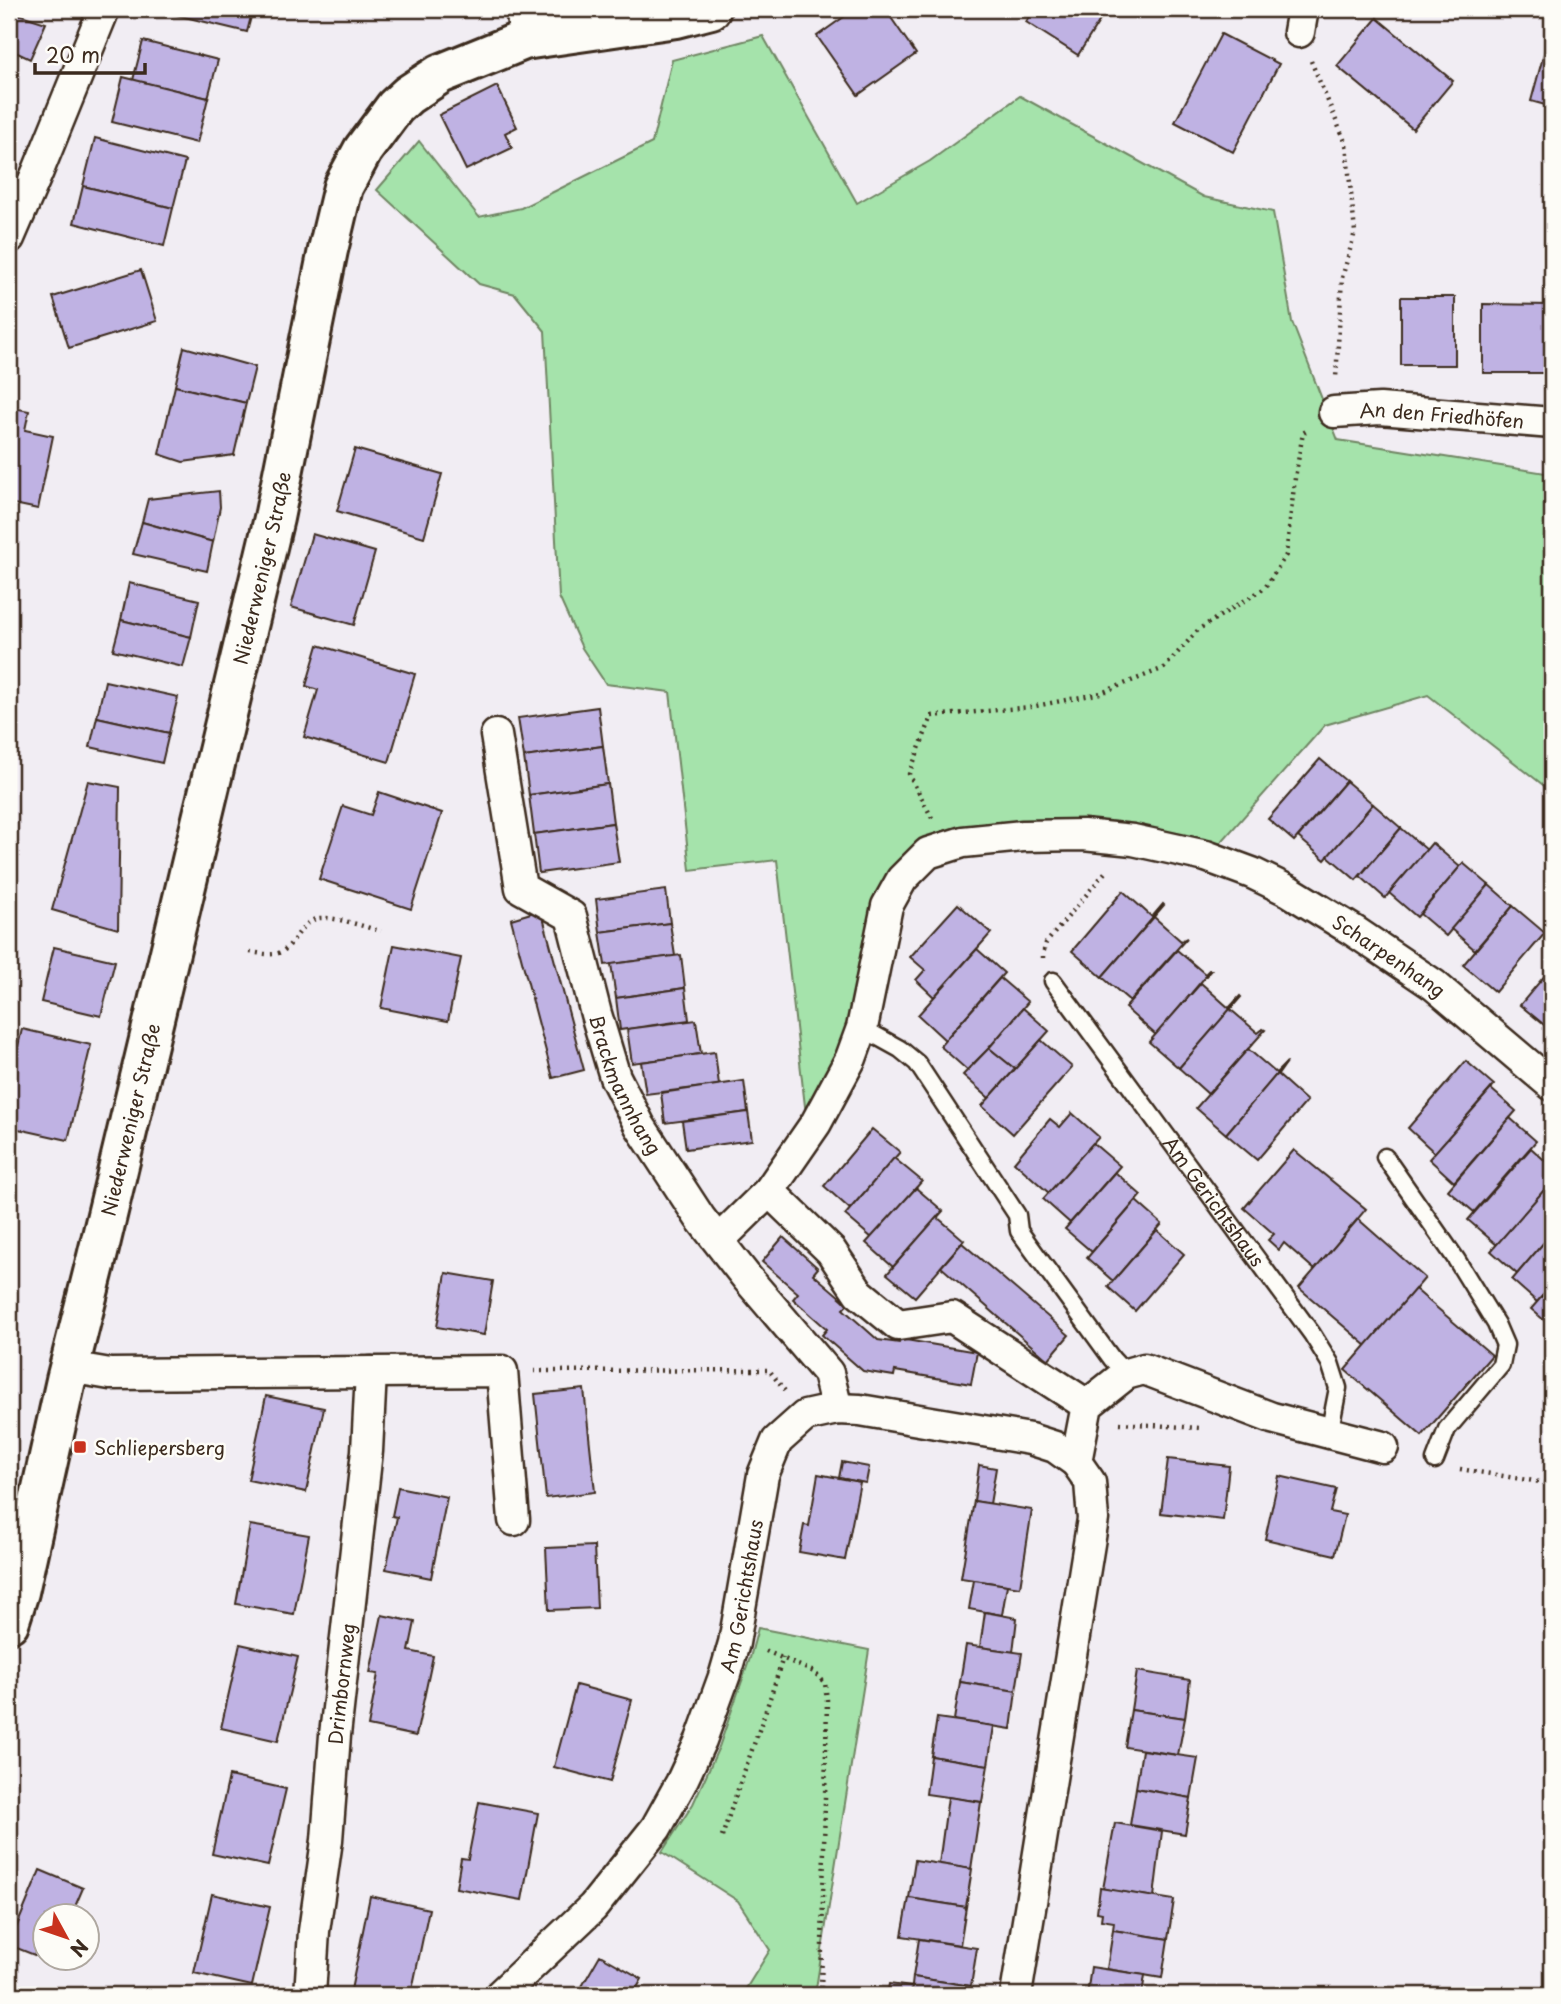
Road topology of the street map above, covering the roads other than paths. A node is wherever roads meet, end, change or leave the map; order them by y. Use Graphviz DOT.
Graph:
graph roads {
  1 [pos="104,9"];
  2 [pos="711,9"];
  3 [pos="523,24"];
  4 [pos="9,238"];
  5 [pos="1334,412"];
  6 [pos="1552,423"];
  7 [pos="496,735"];
  8 [pos="1053,981"];
  9 [pos="862,1028"];
  10 [pos="1552,1085"];
  11 [pos="1385,1157"];
  12 [pos="769,1191"];
  13 [pos="719,1240"];
  14 [pos="69,1367"];
  15 [pos="371,1372"];
  16 [pos="1126,1374"];
  17 [pos="837,1409"];
  18 [pos="1086,1413"];
  19 [pos="1329,1434"];
  20 [pos="1383,1447"];
  21 [pos="1435,1460"];
  22 [pos="1076,1462"];
  23 [pos="514,1520"];
  24 [pos="9,1622"];
  25 [pos="310,1995"];
  26 [pos="500,1995"];
  27 [pos="1016,1995"];
  1 -- 4 [label="street"];
  2 -- 3 [label="street, Niederweniger Straße"];
  3 -- 14 [label="street, Niederweniger Straße"];
  5 -- 6 [label="street, An den Friedhöfen"];
  7 -- 13 [label="street, Brackmannhang"];
  8 -- 19 [label="lane, Am Gerichtshaus"];
  9 -- 10 [label="street, Scharpenhang"];
  9 -- 12 [label="street"];
  9 -- 16 [label="lane"];
  11 -- 21 [label="lane"];
  12 -- 13 [label="street"];
  12 -- 18 [label="street"];
  13 -- 17 [label="street, Brackmannhang"];
  14 -- 15 [label="street"];
  14 -- 24 [label="street, Niederweniger Straße"];
  15 -- 23 [label="street"];
  15 -- 25 [label="street, Drimbornweg"];
  16 -- 18 [label="street"];
  16 -- 19 [label="street"];
  17 -- 22 [label="street, Am Gerichtshaus"];
  17 -- 26 [label="street, Am Gerichtshaus"];
  18 -- 22 [label="street"];
  19 -- 20 [label="street"];
  22 -- 27 [label="street"];
}
